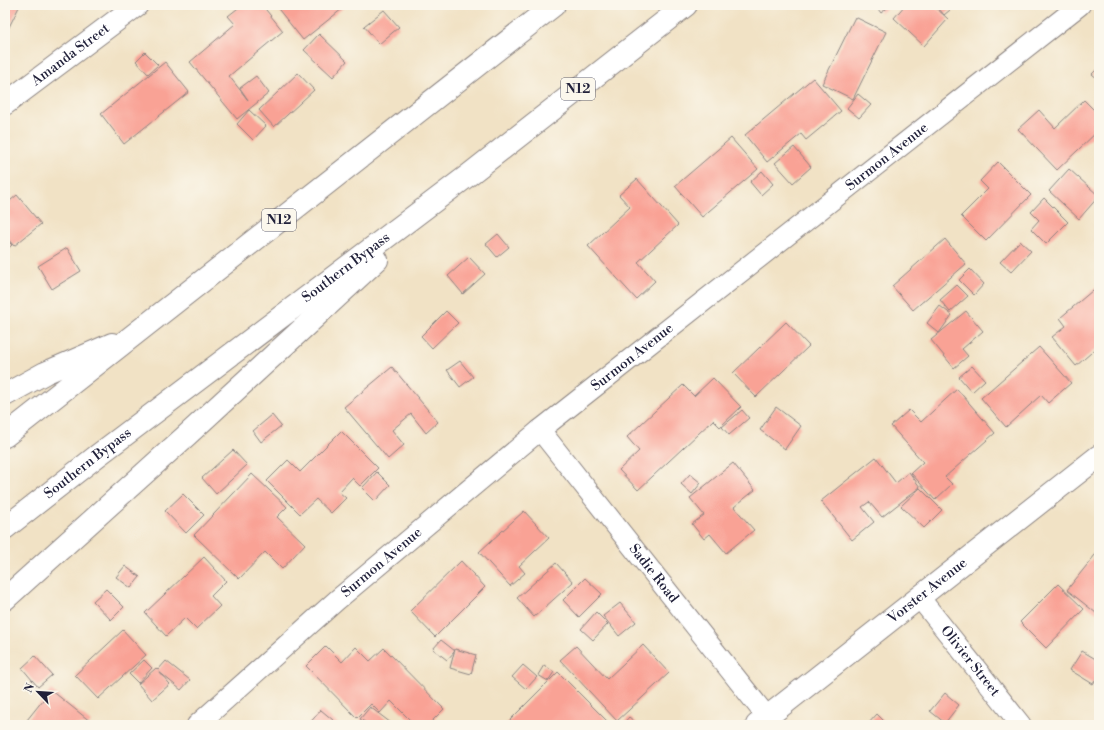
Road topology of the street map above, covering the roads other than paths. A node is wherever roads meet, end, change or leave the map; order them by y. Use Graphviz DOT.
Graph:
graph roads {
  1 [pos="137,5"];
  2 [pos="554,5"];
  3 [pos="686,5"];
  4 [pos="1080,5"];
  5 [pos="5,104"];
  6 [pos="470,174"];
  7 [pos="131,336"];
  8 [pos="5,395"];
  9 [pos="540,430"];
  10 [pos="5,436"];
  11 [pos="1099,456"];
  12 [pos="5,528"];
  13 [pos="919,597"];
  14 [pos="5,599"];
  15 [pos="762,721"];
  16 [pos="197,725"];
  17 [pos="1021,725"];
  1 -- 5 [label="main road, Amanda Street"];
  2 -- 7 [label="main road, N12"];
  3 -- 6 [label="main road, Southern Bypass / N12"];
  4 -- 9 [label="street, Surmon Avenue"];
  6 -- 12 [label="main road, Southern Bypass / N12"];
  6 -- 14 [label="main road"];
  7 -- 8 [label="main road"];
  7 -- 10 [label="main road, N12"];
  9 -- 15 [label="street, Sadie Road"];
  9 -- 16 [label="street, Surmon Avenue"];
  11 -- 13 [label="main road, Vorster Avenue"];
  13 -- 15 [label="main road, Vorster Avenue"];
  13 -- 17 [label="street, Olivier Street"];
}
